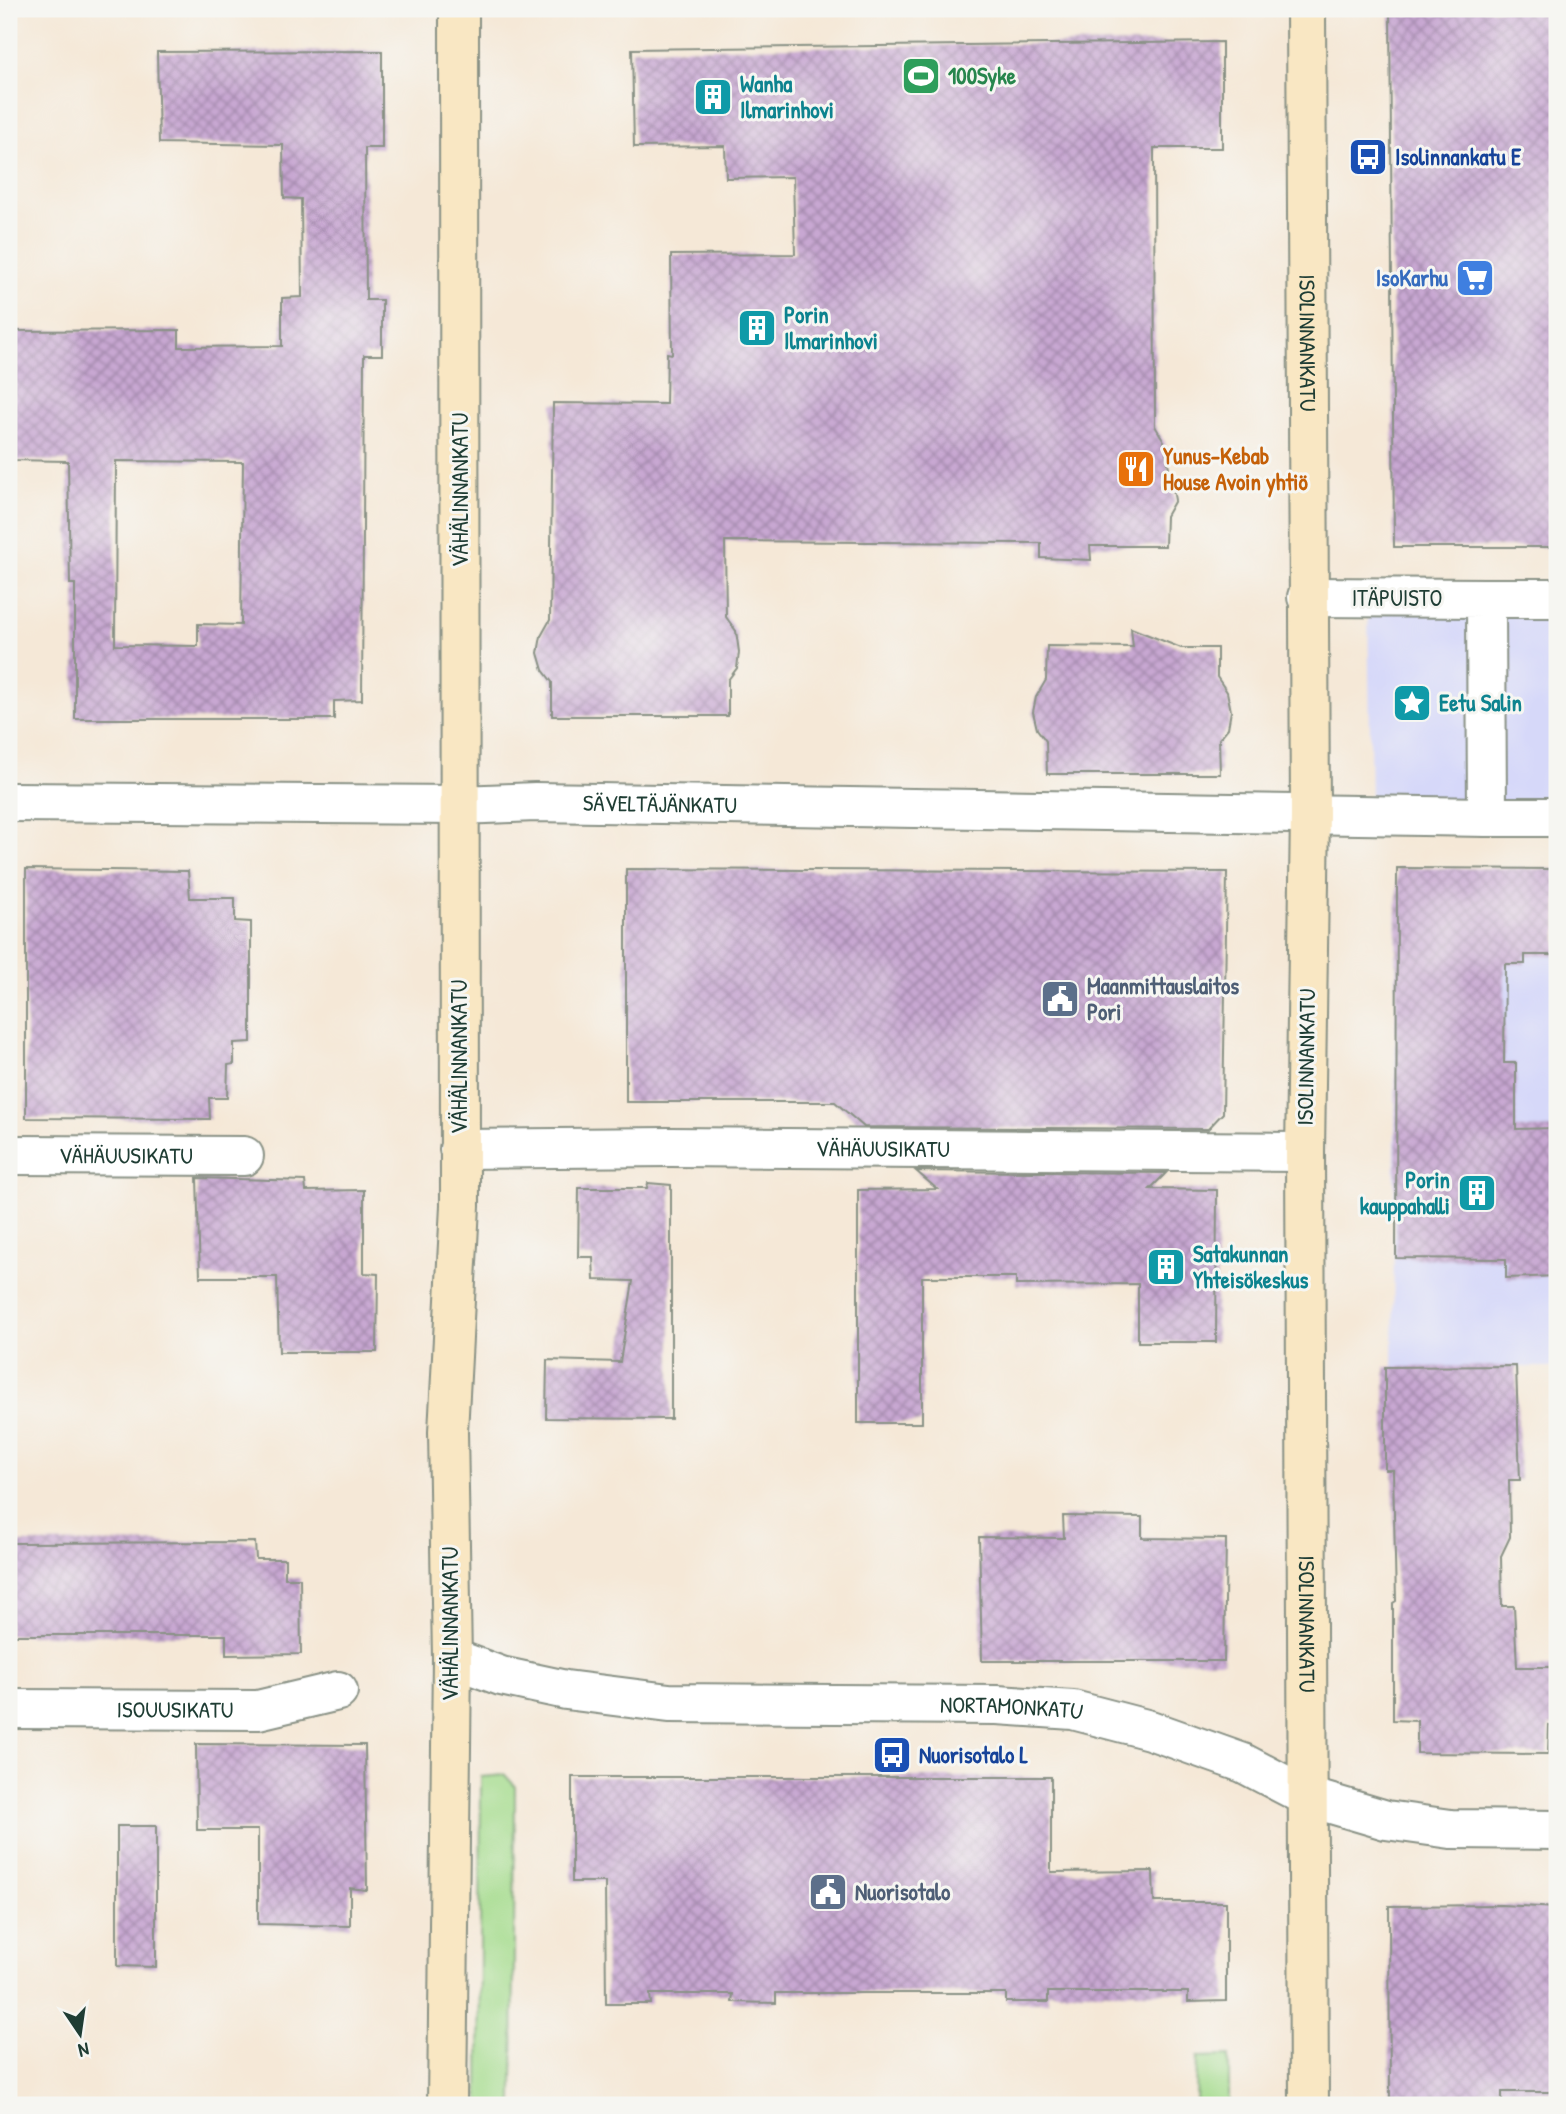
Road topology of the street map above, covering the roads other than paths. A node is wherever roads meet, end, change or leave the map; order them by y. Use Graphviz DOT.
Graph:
graph roads {
  1 [pos="459,9"];
  2 [pos="1306,9"];
  3 [pos="1307,597"];
  4 [pos="1486,598"];
  5 [pos="1557,598"];
  6 [pos="9,802"];
  7 [pos="460,805"];
  8 [pos="1310,814"];
  9 [pos="1487,817"];
  10 [pos="1557,817"];
  11 [pos="459,1149"];
  12 [pos="1305,1152"];
  13 [pos="9,1155"];
  14 [pos="244,1156"];
  15 [pos="452,1658"];
  16 [pos="338,1691"];
  17 [pos="9,1709"];
  18 [pos="1308,1797"];
  19 [pos="1557,1830"];
  20 [pos="447,2105"];
  21 [pos="1309,2105"];
  1 -- 7 [label="main road, VÄHÄLINNANKATU"];
  2 -- 3 [label="main road, ISOLINNANKATU"];
  3 -- 4 [label="street, ITÄPUISTO"];
  3 -- 8 [label="main road, ISOLINNANKATU"];
  4 -- 5 [label="street, ITÄPUISTO"];
  4 -- 9 [label="street"];
  6 -- 7 [label="street, SÄVELTÄJÄNKATU"];
  7 -- 8 [label="street, SÄVELTÄJÄNKATU"];
  7 -- 11 [label="main road, VÄHÄLINNANKATU"];
  8 -- 9 [label="street"];
  8 -- 12 [label="main road, ISOLINNANKATU"];
  9 -- 10 [label="street"];
  11 -- 12 [label="street, VÄHÄUUSIKATU"];
  11 -- 15 [label="main road, VÄHÄLINNANKATU"];
  12 -- 18 [label="main road, ISOLINNANKATU"];
  13 -- 14 [label="street, VÄHÄUUSIKATU"];
  15 -- 18 [label="street, NORTAMONKATU"];
  15 -- 20 [label="main road, VÄHÄLINNANKATU"];
  16 -- 17 [label="street, ISOUUSIKATU"];
  18 -- 19 [label="street, NORTAMONKATU"];
  18 -- 21 [label="main road, ISOLINNANKATU"];
}
